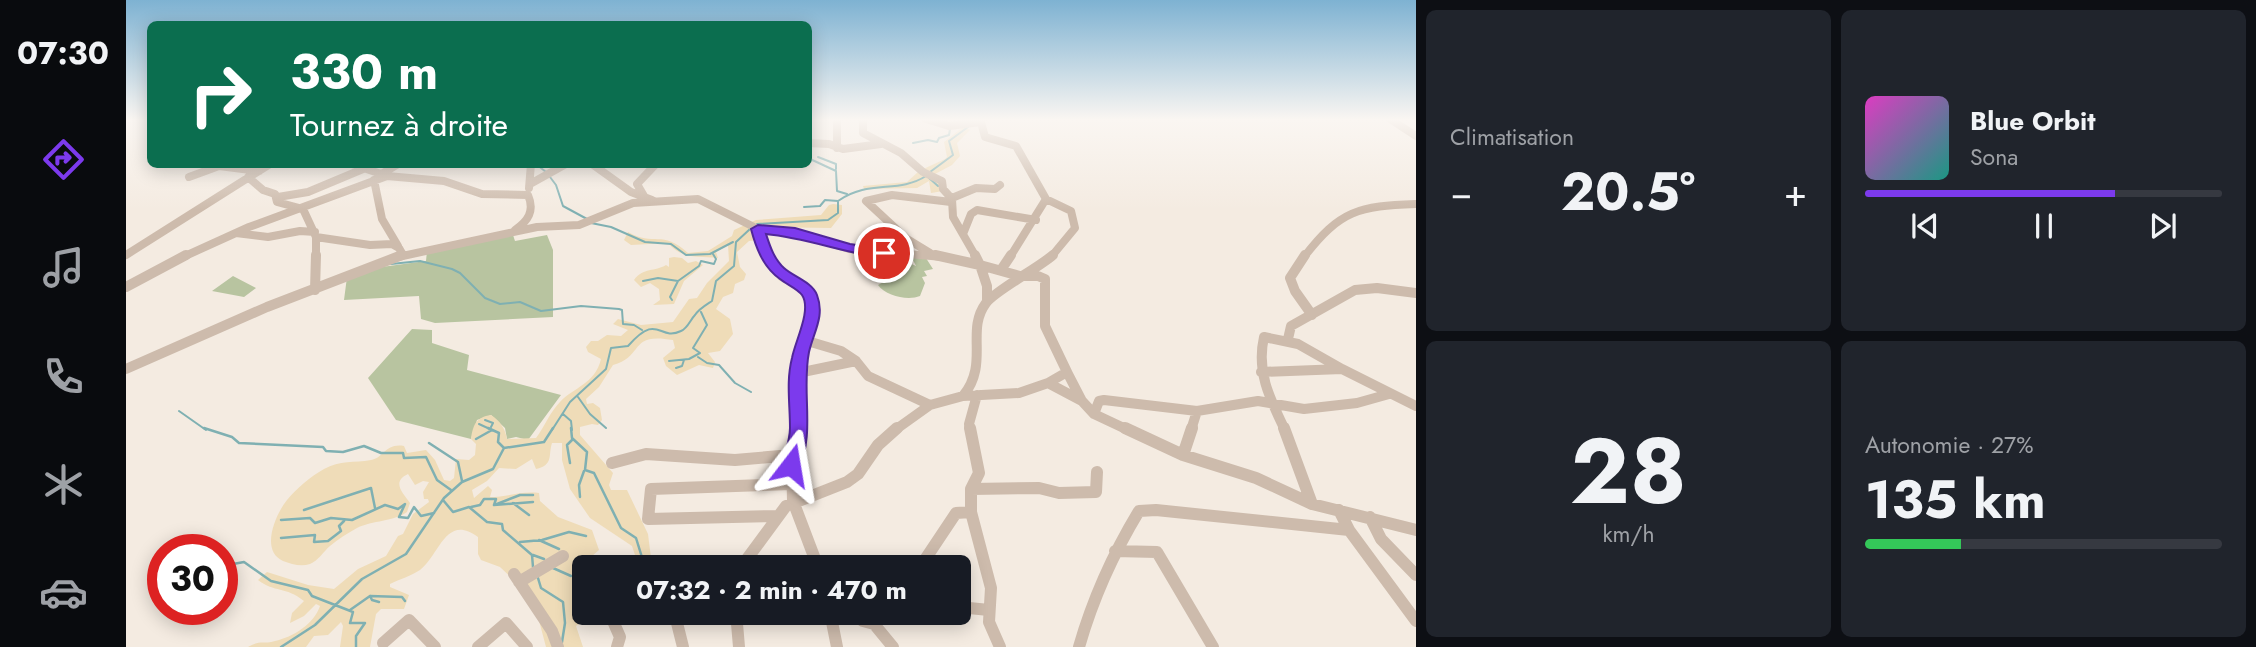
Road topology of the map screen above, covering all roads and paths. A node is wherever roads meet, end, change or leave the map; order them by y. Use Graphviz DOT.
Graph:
graph roads {
  1 [pos="893,149"];
  2 [pos="1018,149"];
  3 [pos="214,168"];
  4 [pos="235,168"];
  5 [pos="264,168"];
  6 [pos="392,168"];
  7 [pos="531,168"];
  8 [pos="559,168"];
  9 [pos="598,168"];
  10 [pos="652,168"];
  11 [pos="363,169"];
  12 [pos="259,171"];
  13 [pos="189,177"];
  14 [pos="248,177"];
  15 [pos="380,177"];
  16 [pos="530,184"];
  17 [pos="1000,185"];
  18 [pos="526,194"];
  19 [pos="278,197"];
  20 [pos="648,198"];
  21 [pos="954,199"];
  22 [pos="1046,199"];
  23 [pos="1416,204"];
  24 [pos="303,209"];
  25 [pos="977,210"];
  26 [pos="1036,220"];
  27 [pos="758,229"];
  28 [pos="236,233"];
  29 [pos="512,233"];
  30 [pos="963,234"];
  31 [pos="316,235"];
  32 [pos="400,250"];
  33 [pos="126,255"];
  34 [pos="934,255"];
  35 [pos="980,265"];
  36 [pos="1001,271"];
  37 [pos="1026,276"];
  38 [pos="126,287"];
  39 [pos="314,290"];
  40 [pos="1416,293"];
  41 [pos="987,301"];
  42 [pos="1312,315"];
  43 [pos="1289,339"];
  44 [pos="804,340"];
  45 [pos="856,361"];
  46 [pos="126,369"];
  47 [pos="1342,369"];
  48 [pos="1067,372"];
  49 [pos="1261,372"];
  50 [pos="798,373"];
  51 [pos="1048,383"];
  52 [pos="1389,394"];
  53 [pos="976,395"];
  54 [pos="963,396"];
  55 [pos="1082,401"];
  56 [pos="1270,401"];
  57 [pos="930,405"];
  58 [pos="1416,405"];
  59 [pos="1197,411"];
  60 [pos="1094,414"];
  61 [pos="793,455"];
  62 [pos="1183,455"];
  63 [pos="612,463"];
  64 [pos="1097,472"];
  65 [pos="791,484"];
  66 [pos="971,489"];
  67 [pos="793,501"];
  68 [pos="1312,504"];
  69 [pos="1339,510"];
  70 [pos="971,513"];
  71 [pos="778,516"];
  72 [pos="1370,517"];
  73 [pos="1349,530"];
  74 [pos="1416,530"];
  75 [pos="1115,551"];
  76 [pos="752,555"];
  77 [pos="813,555"];
  78 [pos="928,555"];
  79 [pos="563,556"];
  80 [pos="1416,575"];
  81 [pos="971,608"];
  82 [pos="989,610"];
  83 [pos="1416,621"];
  84 [pos="615,625"];
  85 [pos="678,625"];
  86 [pos="737,625"];
  87 [pos="833,625"];
  88 [pos="881,625"];
  89 [pos="383,643"];
  90 [pos="435,647"];
  91 [pos="478,647"];
  92 [pos="527,647"];
  93 [pos="558,647"];
  94 [pos="617,647"];
  95 [pos="683,647"];
  96 [pos="739,647"];
  97 [pos="837,647"];
  98 [pos="893,647"];
  99 [pos="1000,647"];
  100 [pos="1079,647"];
  101 [pos="1213,647"];
  1 -- 21 [label="street"];
  2 -- 22 [label="street"];
  3 -- 13 [label="street"];
  4 -- 12 [label="street"];
  5 -- 12 [label="street"];
  6 -- 15 [label="street"];
  7 -- 16 [label="street"];
  8 -- 16 [label="street"];
  9 -- 20 [label="street"];
  10 -- 20 [label="street"];
  11 -- 15 [label="street"];
  11 -- 19 [label="street"];
  12 -- 14 [label="street"];
  14 -- 19 [label="street"];
  14 -- 33 [label="street"];
  15 -- 18 [label="street"];
  15 -- 24 [label="street"];
  15 -- 32 [label="street"];
  16 -- 18 [label="street"];
  17 -- 21 [label="street"];
  18 -- 29 [label="street"];
  19 -- 24 [label="street"];
  20 -- 27 [label="street"];
  20 -- 29 [label="street"];
  21 -- 25 [label="street"];
  21 -- 30 [label="street"];
  21 -- 34 [label="street"];
  22 -- 26 [label="street"];
  22 -- 37 [label="street"];
  23 -- 42 [label="street"];
  24 -- 28 [label="street"];
  24 -- 31 [label="street"];
  25 -- 26 [label="street"];
  25 -- 30 [label="street"];
  26 -- 36 [label="street"];
  27 -- 34 [label="street"];
  27 -- 44 [label="street"];
  28 -- 31 [label="street"];
  28 -- 38 [label="street"];
  29 -- 32 [label="street"];
  30 -- 35 [label="street"];
  31 -- 32 [label="street"];
  31 -- 39 [label="street"];
  32 -- 39 [label="street"];
  34 -- 35 [label="street"];
  35 -- 36 [label="street"];
  35 -- 41 [label="street"];
  36 -- 37 [label="street"];
  37 -- 41 [label="street"];
  37 -- 48 [label="street"];
  39 -- 46 [label="street"];
  40 -- 42 [label="street"];
  41 -- 54 [label="street"];
  42 -- 43 [label="street"];
  43 -- 47 [label="street"];
  43 -- 49 [label="street"];
  44 -- 45 [label="street"];
  44 -- 50 [label="street"];
  45 -- 50 [label="street"];
  45 -- 57 [label="street"];
  47 -- 49 [label="street"];
  47 -- 52 [label="street"];
  48 -- 51 [label="street"];
  48 -- 55 [label="street"];
  49 -- 56 [label="street"];
  50 -- 61 [label="street"];
  51 -- 53 [label="street"];
  51 -- 55 [label="street"];
  52 -- 56 [label="street"];
  52 -- 58 [label="street"];
  53 -- 54 [label="street"];
  53 -- 66 [label="street"];
  54 -- 57 [label="street"];
  55 -- 60 [label="street"];
  56 -- 59 [label="street"];
  56 -- 68 [label="street"];
  57 -- 67 [label="street"];
  59 -- 60 [label="street"];
  59 -- 62 [label="street"];
  60 -- 62 [label="street"];
  61 -- 63 [label="street"];
  61 -- 65 [label="street"];
  62 -- 68 [label="street"];
  64 -- 66 [label="street"];
  65 -- 67 [label="street"];
  65 -- 71 [label="street"];
  66 -- 70 [label="street"];
  67 -- 71 [label="street"];
  67 -- 77 [label="street"];
  68 -- 69 [label="street"];
  69 -- 72 [label="street"];
  69 -- 73 [label="street"];
  70 -- 78 [label="street"];
  70 -- 82 [label="street"];
  71 -- 76 [label="street"];
  72 -- 74 [label="street"];
  72 -- 80 [label="street"];
  73 -- 75 [label="street"];
  73 -- 83 [label="street"];
  75 -- 100 [label="street"];
  75 -- 101 [label="street"];
  79 -- 93 [label="street"];
  81 -- 82 [label="street"];
  82 -- 99 [label="street"];
  84 -- 94 [label="street"];
  85 -- 95 [label="street"];
  86 -- 96 [label="street"];
  87 -- 97 [label="street"];
  88 -- 98 [label="street"];
  89 -- 90 [label="street"];
  91 -- 92 [label="street"];
}
